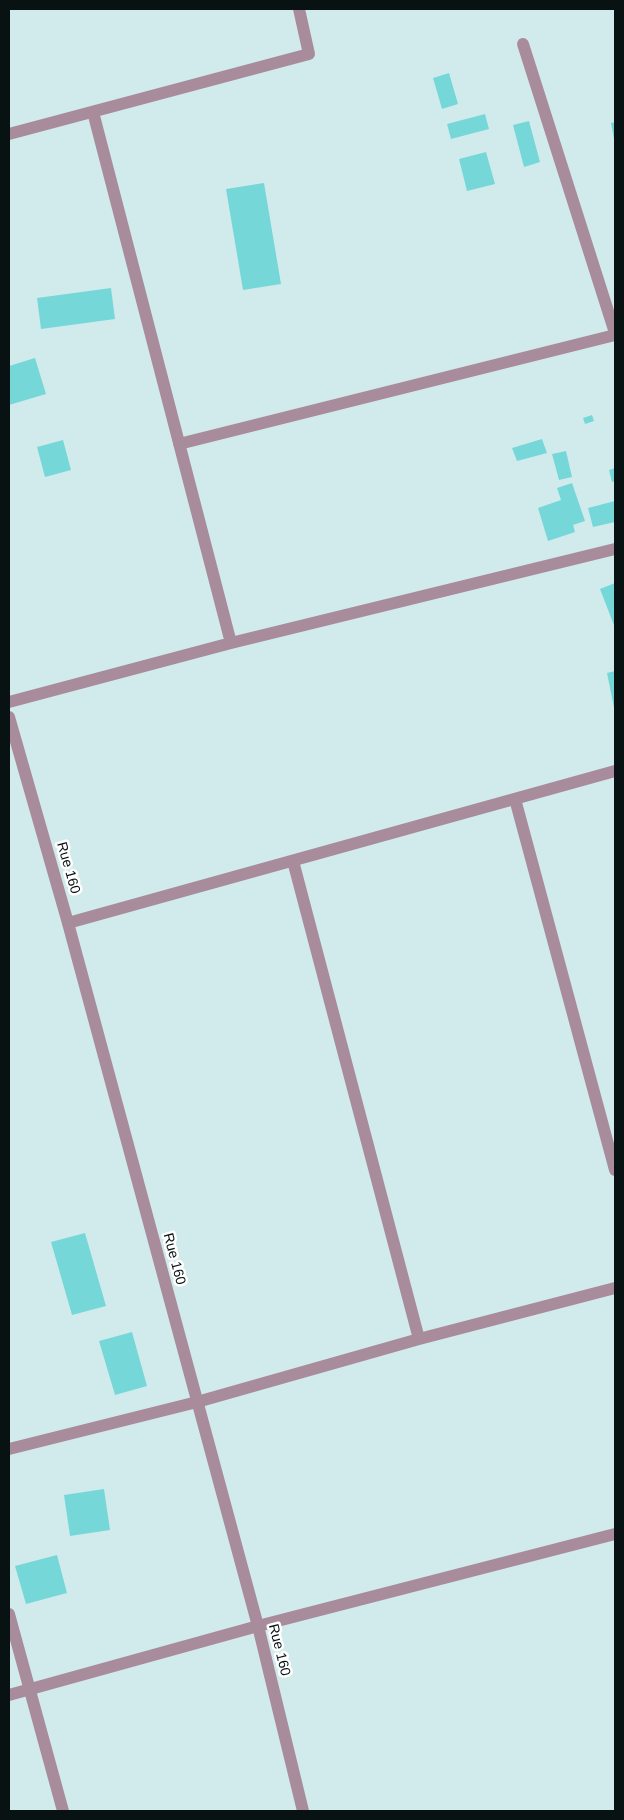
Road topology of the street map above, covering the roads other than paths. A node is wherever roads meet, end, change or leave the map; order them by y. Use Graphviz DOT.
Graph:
graph roads {
  1 [pos="299,9"];
  2 [pos="523,44"];
  3 [pos="93,112"];
  4 [pos="9,134"];
  5 [pos="615,334"];
  6 [pos="180,444"];
  7 [pos="615,549"];
  8 [pos="231,643"];
  9 [pos="9,702"];
  10 [pos="9,717"];
  11 [pos="615,772"];
  12 [pos="515,799"];
  13 [pos="293,861"];
  14 [pos="68,923"];
  15 [pos="615,1170"];
  16 [pos="615,1288"];
  17 [pos="419,1339"];
  18 [pos="197,1402"];
  19 [pos="9,1449"];
  20 [pos="615,1534"];
  21 [pos="9,1614"];
  22 [pos="258,1626"];
  23 [pos="30,1688"];
  24 [pos="9,1694"];
  25 [pos="63,1811"];
  26 [pos="303,1811"];
  1 -- 3 [label="street"];
  2 -- 5 [label="street"];
  3 -- 4 [label="street"];
  3 -- 6 [label="street"];
  5 -- 6 [label="street"];
  6 -- 8 [label="street"];
  7 -- 8 [label="street"];
  8 -- 9 [label="street"];
  10 -- 14 [label="street, Rue 160"];
  11 -- 12 [label="street"];
  12 -- 13 [label="street"];
  12 -- 15 [label="street"];
  13 -- 14 [label="street"];
  13 -- 17 [label="street"];
  14 -- 18 [label="street, Rue 160"];
  16 -- 17 [label="street"];
  17 -- 18 [label="street"];
  18 -- 19 [label="street"];
  18 -- 22 [label="street, Rue 160"];
  20 -- 22 [label="street"];
  21 -- 23 [label="street"];
  22 -- 23 [label="street"];
  22 -- 26 [label="street, Rue 160"];
  23 -- 24 [label="street"];
  23 -- 25 [label="street"];
}
